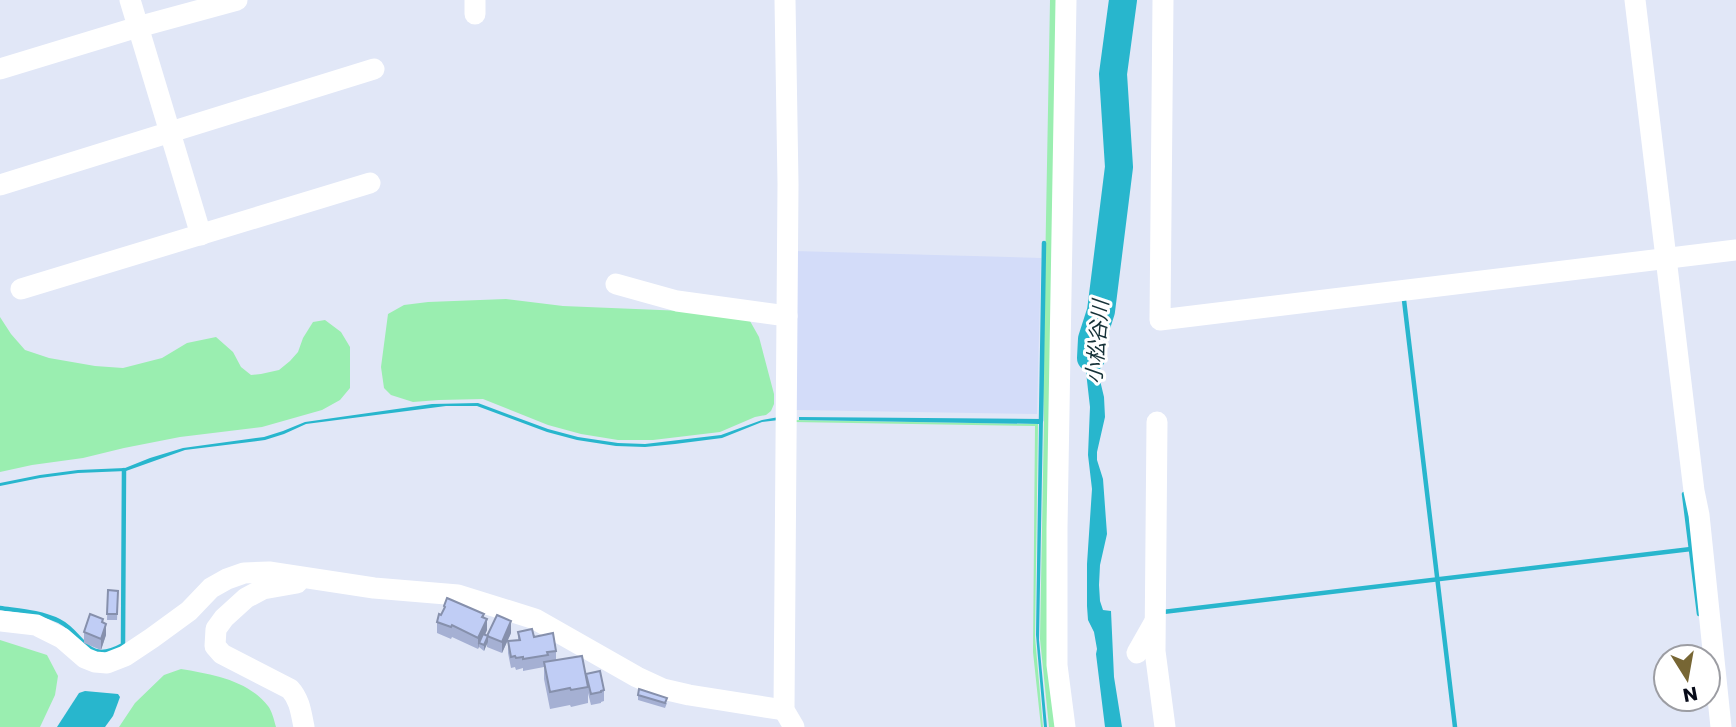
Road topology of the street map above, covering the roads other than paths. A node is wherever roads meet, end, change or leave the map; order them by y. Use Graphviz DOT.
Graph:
graph roads {
  1 [pos="130,0"];
  2 [pos="237,0"];
  3 [pos="785,0"];
  4 [pos="1066,0"];
  5 [pos="1163,0"];
  6 [pos="1635,0"];
  7 [pos="138,27"];
  8 [pos="0,69"];
  9 [pos="374,69"];
  10 [pos="169,132"];
  11 [pos="370,183"];
  12 [pos="0,185"];
  13 [pos="201,234"];
  14 [pos="1736,250"];
  15 [pos="1666,258"];
  16 [pos="615,284"];
  17 [pos="21,289"];
  18 [pos="787,316"];
  19 [pos="1157,422"];
  20 [pos="320,580"];
  21 [pos="0,621"];
  22 [pos="1155,622"];
  23 [pos="1137,653"];
  24 [pos="789,719"];
  25 [pos="304,727"];
  26 [pos="1065,727"];
  27 [pos="1165,727"];
  28 [pos="1721,727"];
  1 -- 7 [label="street"];
  2 -- 7 [label="street"];
  3 -- 18 [label="street"];
  4 -- 26 [label="street"];
  5 -- 15 [label="street"];
  6 -- 15 [label="street"];
  7 -- 8 [label="street"];
  7 -- 10 [label="street"];
  9 -- 10 [label="street"];
  10 -- 12 [label="street"];
  10 -- 13 [label="street"];
  11 -- 13 [label="street"];
  13 -- 17 [label="street"];
  14 -- 15 [label="street"];
  15 -- 28 [label="street"];
  16 -- 18 [label="street"];
  18 -- 24 [label="street"];
  19 -- 22 [label="street"];
  20 -- 21 [label="street"];
  20 -- 24 [label="street"];
  20 -- 25 [label="street"];
  22 -- 23 [label="street"];
  22 -- 27 [label="street"];
}
